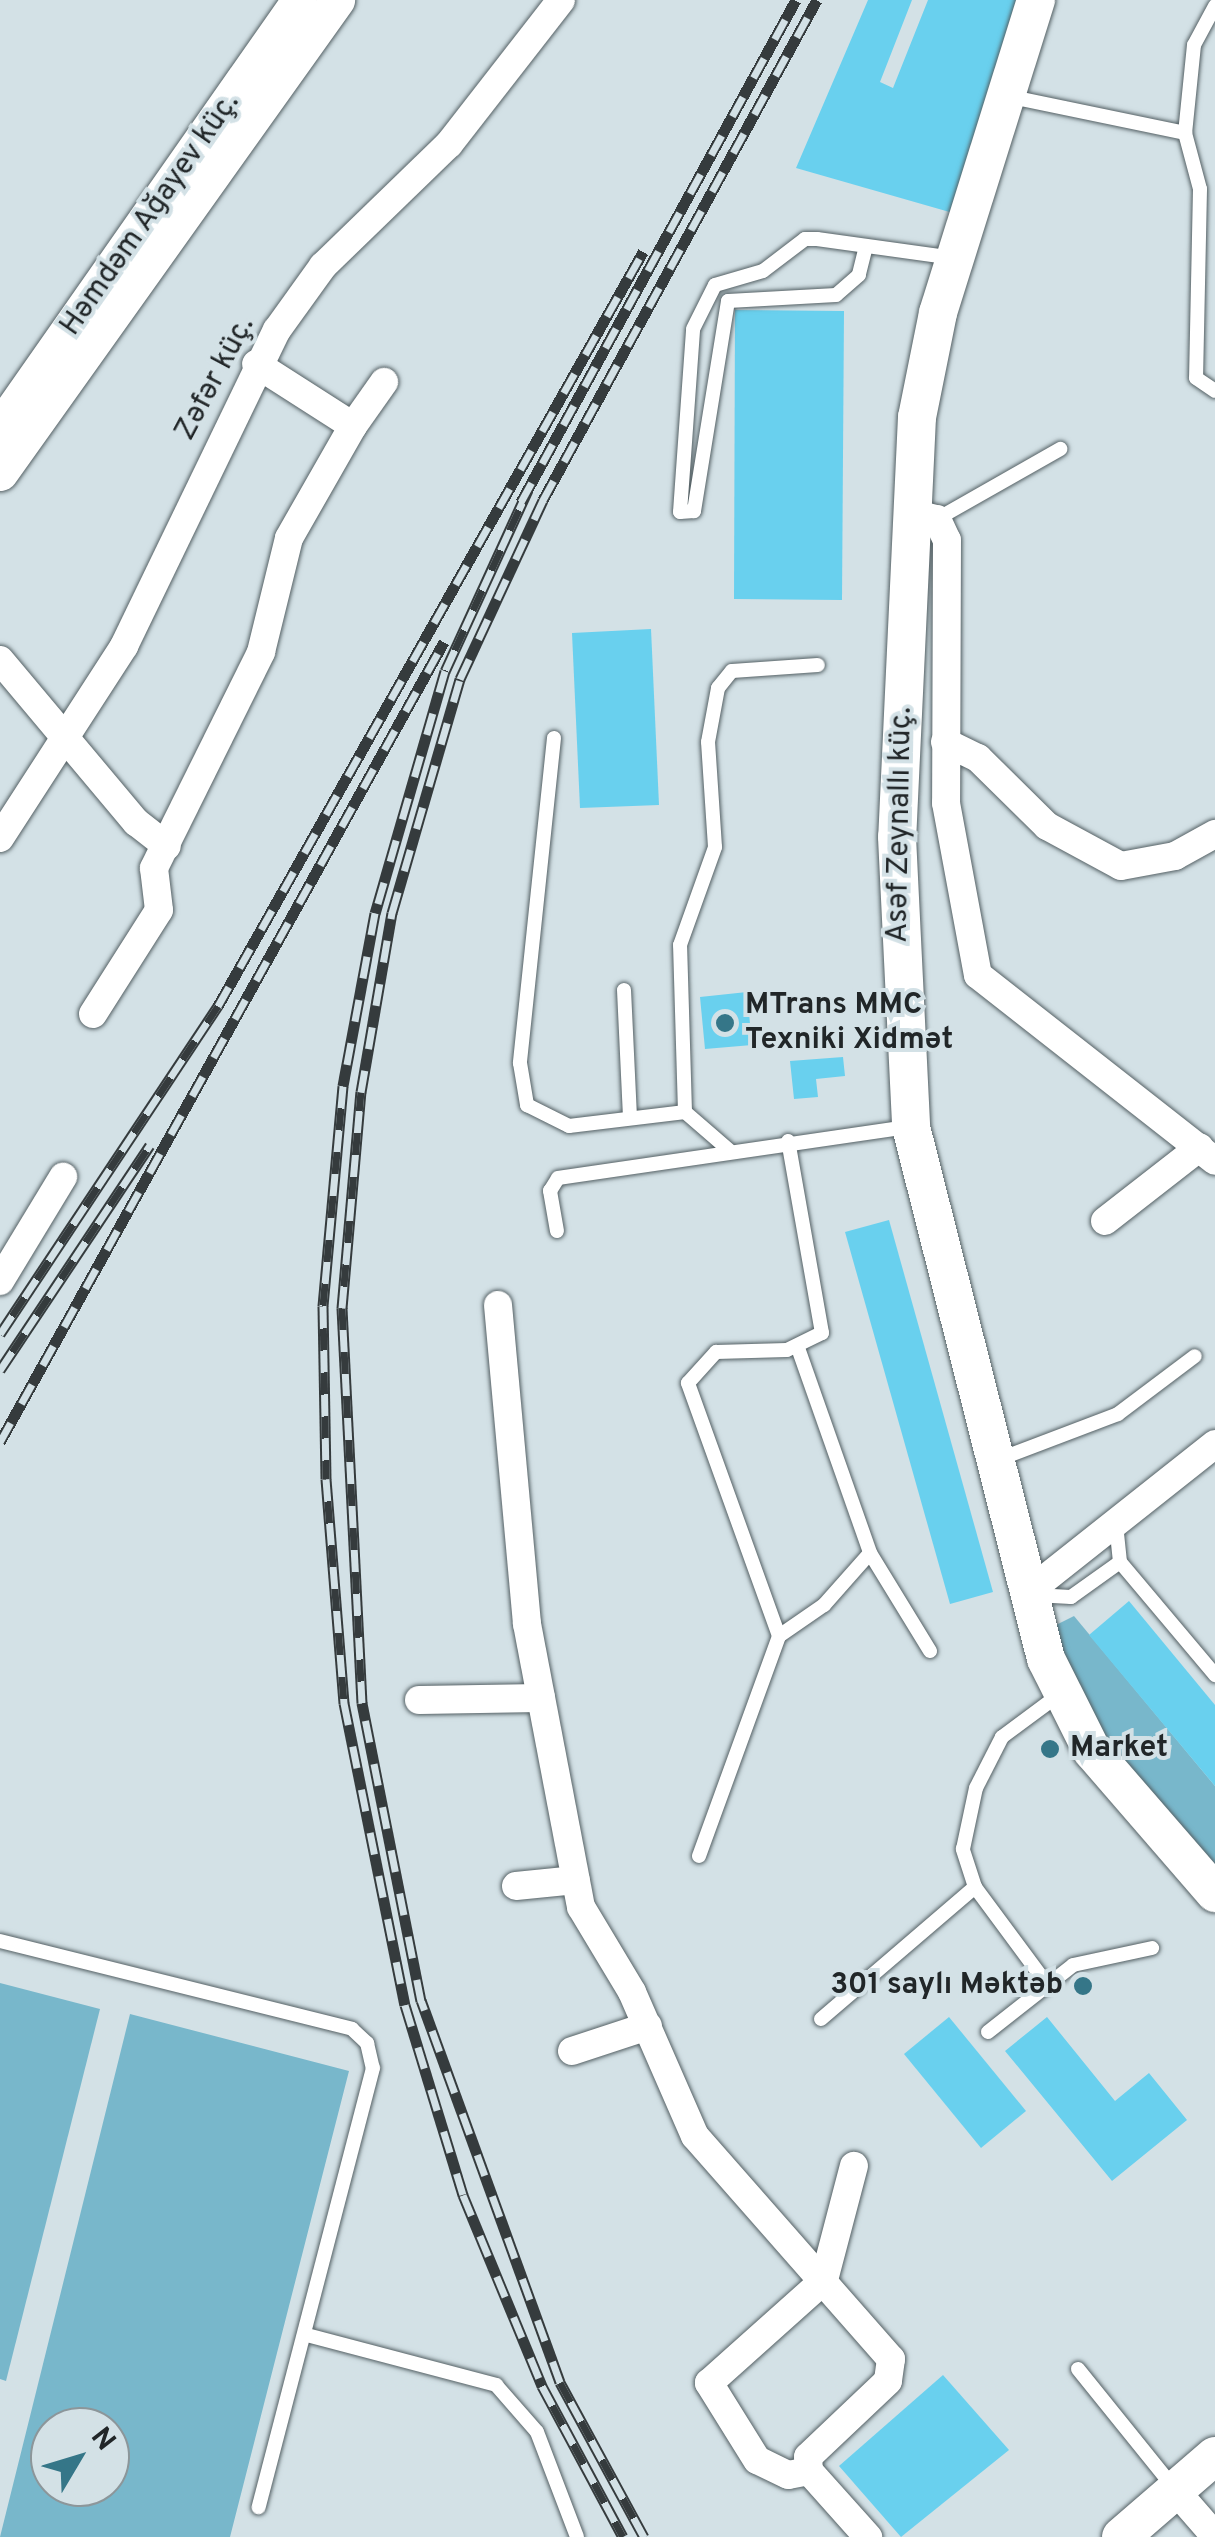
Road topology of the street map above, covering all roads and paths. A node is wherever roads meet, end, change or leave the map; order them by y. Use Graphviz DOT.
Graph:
graph roads {
  1 [pos="299,0"];
  2 [pos="337,0"];
  3 [pos="561,0"];
  4 [pos="1036,0"];
  5 [pos="1215,6"];
  6 [pos="1006,96"];
  7 [pos="1185,133"];
  8 [pos="866,246"];
  9 [pos="954,258"];
  10 [pos="256,364"];
  11 [pos="384,382"];
  12 [pos="1215,391"];
  13 [pos="353,426"];
  14 [pos="0,427"];
  15 [pos="1060,448"];
  16 [pos="0,473"];
  17 [pos="923,516"];
  18 [pos="0,660"];
  19 [pos="818,664"];
  20 [pos="554,738"];
  21 [pos="68,739"];
  22 [pos="944,742"];
  23 [pos="1215,834"];
  24 [pos="0,838"];
  25 [pos="167,846"];
  26 [pos="624,990"];
  27 [pos="93,1014"];
  28 [pos="685,1112"];
  29 [pos="630,1118"];
  30 [pos="910,1127"];
  31 [pos="788,1141"];
  32 [pos="730,1150"];
  33 [pos="1208,1154"];
  34 [pos="63,1177"];
  35 [pos="1104,1221"];
  36 [pos="556,1232"];
  37 [pos="0,1281"];
  38 [pos="498,1304"];
  39 [pos="798,1348"];
  40 [pos="1195,1356"];
  41 [pos="1215,1444"];
  42 [pos="991,1462"];
  43 [pos="1116,1524"];
  44 [pos="870,1554"];
  45 [pos="1120,1562"];
  46 [pos="1028,1593"];
  47 [pos="779,1636"];
  48 [pos="930,1651"];
  49 [pos="1215,1675"];
  50 [pos="1060,1694"];
  51 [pos="541,1698"];
  52 [pos="419,1700"];
  53 [pos="699,1856"];
  54 [pos="576,1880"];
  55 [pos="516,1886"];
  56 [pos="975,1887"];
  57 [pos="1215,1893"];
  58 [pos="0,1941"];
  59 [pos="1152,1948"];
  60 [pos="1046,1983"];
  61 [pos="820,2018"];
  62 [pos="648,2026"];
  63 [pos="988,2032"];
  64 [pos="572,2051"];
  65 [pos="854,2166"];
  66 [pos="824,2280"];
  67 [pos="307,2335"];
  68 [pos="1078,2369"];
  69 [pos="1215,2456"];
  70 [pos="809,2471"];
  71 [pos="1175,2490"];
  72 [pos="259,2507"];
  73 [pos="1215,2536"];
  74 [pos="577,2537"];
  75 [pos="868,2537"];
  76 [pos="1121,2537"];
  1 -- 14 [label="street, Həmdəm Ağayev küç."];
  2 -- 16 [label="street"];
  3 -- 10 [label="street, Zəfər küç."];
  4 -- 6 [label="main road, Asəf Zeynallı küç."];
  5 -- 7 [label="lane"];
  6 -- 7 [label="lane"];
  6 -- 9 [label="main road, Asəf Zeynallı küç."];
  7 -- 12 [label="lane"];
  8 -- 8 [label="lane"];
  8 -- 9 [label="lane"];
  9 -- 17 [label="main road, Asəf Zeynallı küç."];
  10 -- 13 [label="street"];
  10 -- 21 [label="street, Zəfər küç."];
  11 -- 13 [label="street"];
  13 -- 25 [label="street"];
  15 -- 17 [label="lane"];
  17 -- 22 [label="street"];
  17 -- 30 [label="main road, Asəf Zeynallı küç."];
  18 -- 21 [label="street"];
  19 -- 28 [label="lane"];
  20 -- 29 [label="lane"];
  21 -- 24 [label="street, Zəfər küç."];
  21 -- 25 [label="street"];
  22 -- 23 [label="street"];
  22 -- 33 [label="street"];
  25 -- 27 [label="street"];
  26 -- 29 [label="lane"];
  28 -- 29 [label="lane"];
  28 -- 32 [label="lane"];
  30 -- 31 [label="lane"];
  30 -- 42 [label="main road, Asəf Zeynallı küç."];
  31 -- 32 [label="lane"];
  31 -- 39 [label="lane"];
  32 -- 36 [label="lane"];
  33 -- 35 [label="street"];
  34 -- 37 [label="street"];
  38 -- 51 [label="street"];
  39 -- 44 [label="lane"];
  39 -- 47 [label="lane"];
  40 -- 42 [label="lane"];
  41 -- 43 [label="street"];
  42 -- 46 [label="main road, Asəf Zeynallı küç."];
  43 -- 45 [label="lane"];
  43 -- 46 [label="street"];
  44 -- 47 [label="lane"];
  44 -- 48 [label="lane"];
  45 -- 46 [label="lane"];
  45 -- 49 [label="lane"];
  46 -- 50 [label="main road, Asəf Zeynallı küç."];
  47 -- 53 [label="lane"];
  50 -- 56 [label="lane"];
  50 -- 57 [label="main road, Asəf Zeynallı küç."];
  51 -- 52 [label="street"];
  51 -- 54 [label="street"];
  54 -- 55 [label="street"];
  54 -- 62 [label="street"];
  56 -- 60 [label="lane"];
  56 -- 61 [label="lane"];
  58 -- 67 [label="lane"];
  59 -- 60 [label="lane"];
  60 -- 63 [label="lane"];
  62 -- 64 [label="street"];
  62 -- 66 [label="street"];
  65 -- 66 [label="street"];
  66 -- 70 [label="street"];
  66 -- 70 [label="street"];
  67 -- 72 [label="lane"];
  67 -- 74 [label="lane"];
  68 -- 71 [label="lane"];
  69 -- 71 [label="main road"];
  70 -- 75 [label="street"];
  71 -- 73 [label="street"];
  71 -- 76 [label="main road"];
}
